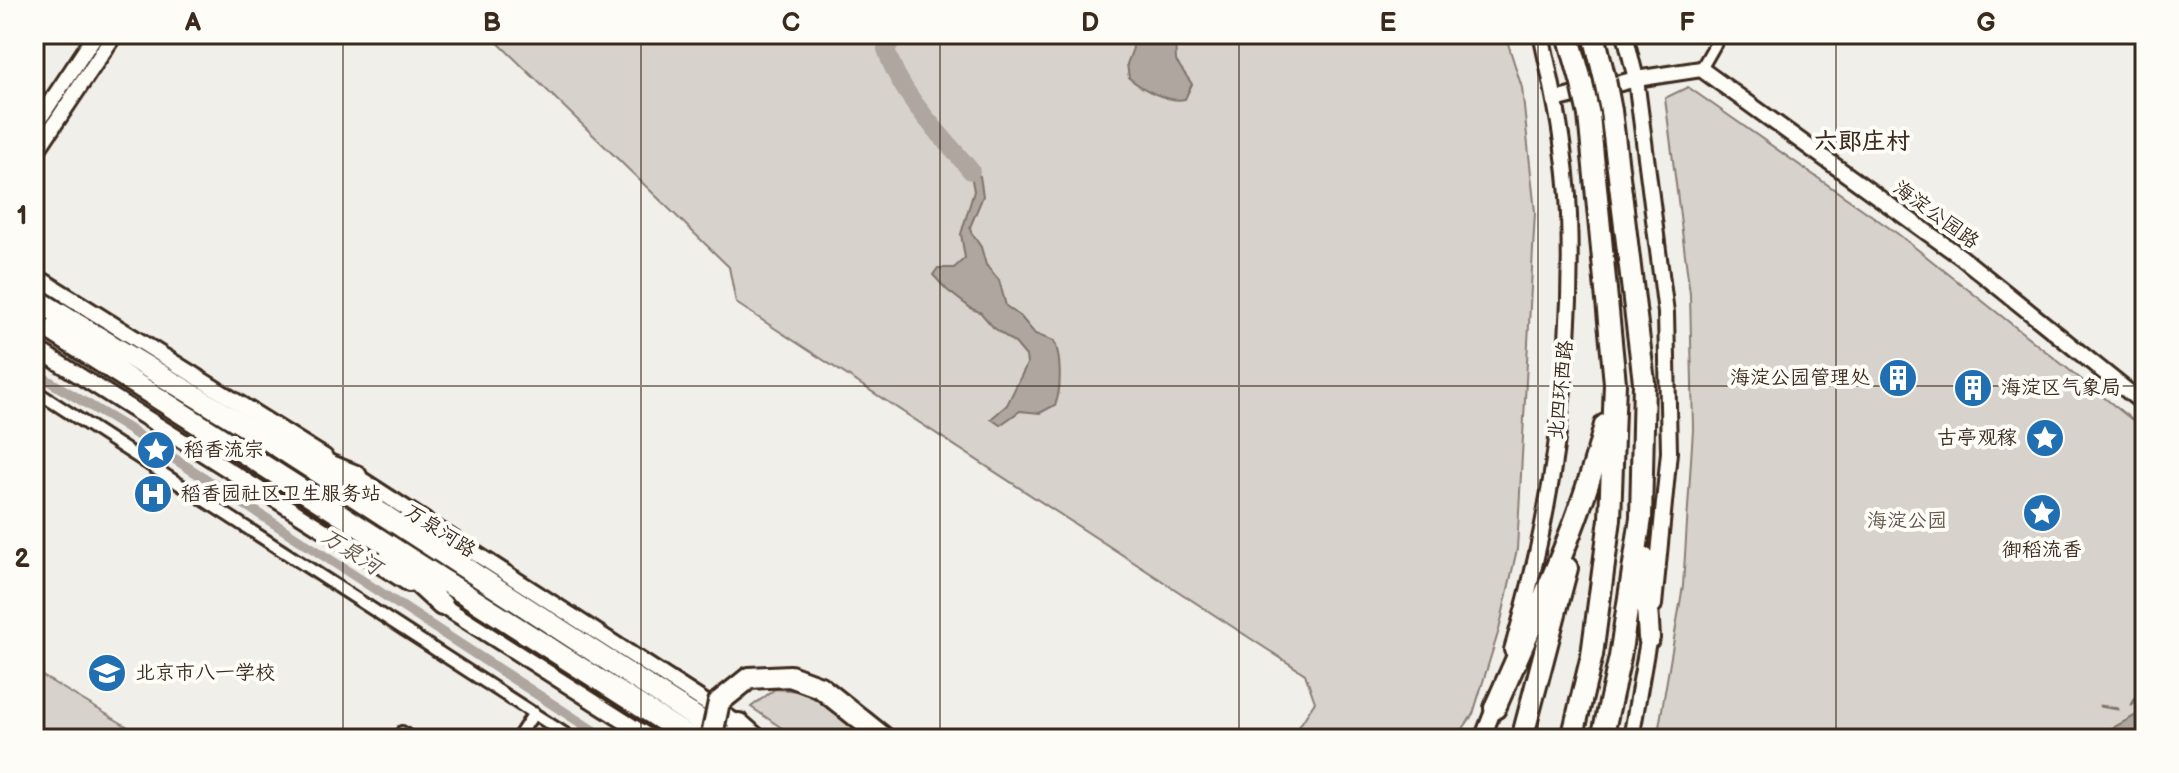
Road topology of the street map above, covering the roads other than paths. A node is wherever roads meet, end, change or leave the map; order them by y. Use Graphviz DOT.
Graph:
graph roads {
  1 [pos="96,34"];
  2 [pos="115,34"];
  3 [pos="1541,34"];
  4 [pos="1568,34"];
  5 [pos="1594,34"];
  6 [pos="1625,34"];
  7 [pos="1721,34"];
  8 [pos="1701,69"];
  9 [pos="1636,79"];
  10 [pos="1555,100"];
  11 [pos="34,127"];
  12 [pos="34,155"];
  13 [pos="34,275"];
  14 [pos="52,286"];
  15 [pos="34,298"];
  16 [pos="42,317"];
  17 [pos="34,347"];
  18 [pos="1615,383"];
  19 [pos="34,390"];
  20 [pos="2145,405"];
  21 [pos="271,442"];
  22 [pos="1591,475"];
  23 [pos="356,476"];
  24 [pos="1641,518"];
  25 [pos="352,522"];
  26 [pos="442,605"];
  27 [pos="1649,638"];
  28 [pos="1495,708"];
  29 [pos="534,713"];
  30 [pos="734,731"];
  31 [pos="402,732"];
  32 [pos="412,739"];
  33 [pos="517,739"];
  34 [pos="573,739"];
  35 [pos="652,739"];
  36 [pos="692,739"];
  37 [pos="713,739"];
  38 [pos="756,739"];
  39 [pos="762,739"];
  40 [pos="885,739"];
  41 [pos="1475,739"];
  42 [pos="1482,739"];
  43 [pos="1522,739"];
  44 [pos="1572,739"];
  45 [pos="1602,739"];
  46 [pos="1631,739"];
  1 -- 11 [label="street"];
  2 -- 12 [label="street"];
  3 -- 10 [label="street, 北四环西路"];
  4 -- 18 [label="highway, bridge"];
  5 -- 24 [label="highway, bridge"];
  6 -- 9 [label="street"];
  7 -- 8 [label="street"];
  8 -- 9 [label="street"];
  8 -- 20 [label="street, 海淀公园路"];
  9 -- 10 [label="street"];
  9 -- 27 [label="street"];
  10 -- 28 [label="street, 北四环西路"];
  13 -- 14 [label="street, 万泉河路"];
  14 -- 16 [label="street"];
  14 -- 23 [label="street, 万泉河路"];
  15 -- 16 [label="highway, 万泉河路, bridge"];
  16 -- 21 [label="highway, 万泉河路"];
  16 -- 25 [label="highway, 万泉河路"];
  17 -- 26 [label="street"];
  18 -- 22 [label="highway"];
  18 -- 44 [label="highway"];
  19 -- 29 [label="street"];
  21 -- 23 [label="highway"];
  21 -- 30 [label="highway, 万泉河路"];
  22 -- 28 [label="highway"];
  22 -- 43 [label="highway"];
  23 -- 30 [label="street, 万泉河路"];
  24 -- 27 [label="highway"];
  24 -- 45 [label="highway"];
  25 -- 26 [label="highway"];
  25 -- 36 [label="highway, 万泉河路"];
  26 -- 35 [label="street"];
  27 -- 46 [label="street"];
  28 -- 41 [label="street"];
  28 -- 42 [label="street, 北四环西路"];
  29 -- 33 [label="street"];
  29 -- 34 [label="street"];
  30 -- 38 [label="highway"];
  30 -- 39 [label="street, 万泉河路"];
  31 -- 32 [label="street"];
  37 -- 40 [label="highway, bridge"];
}
